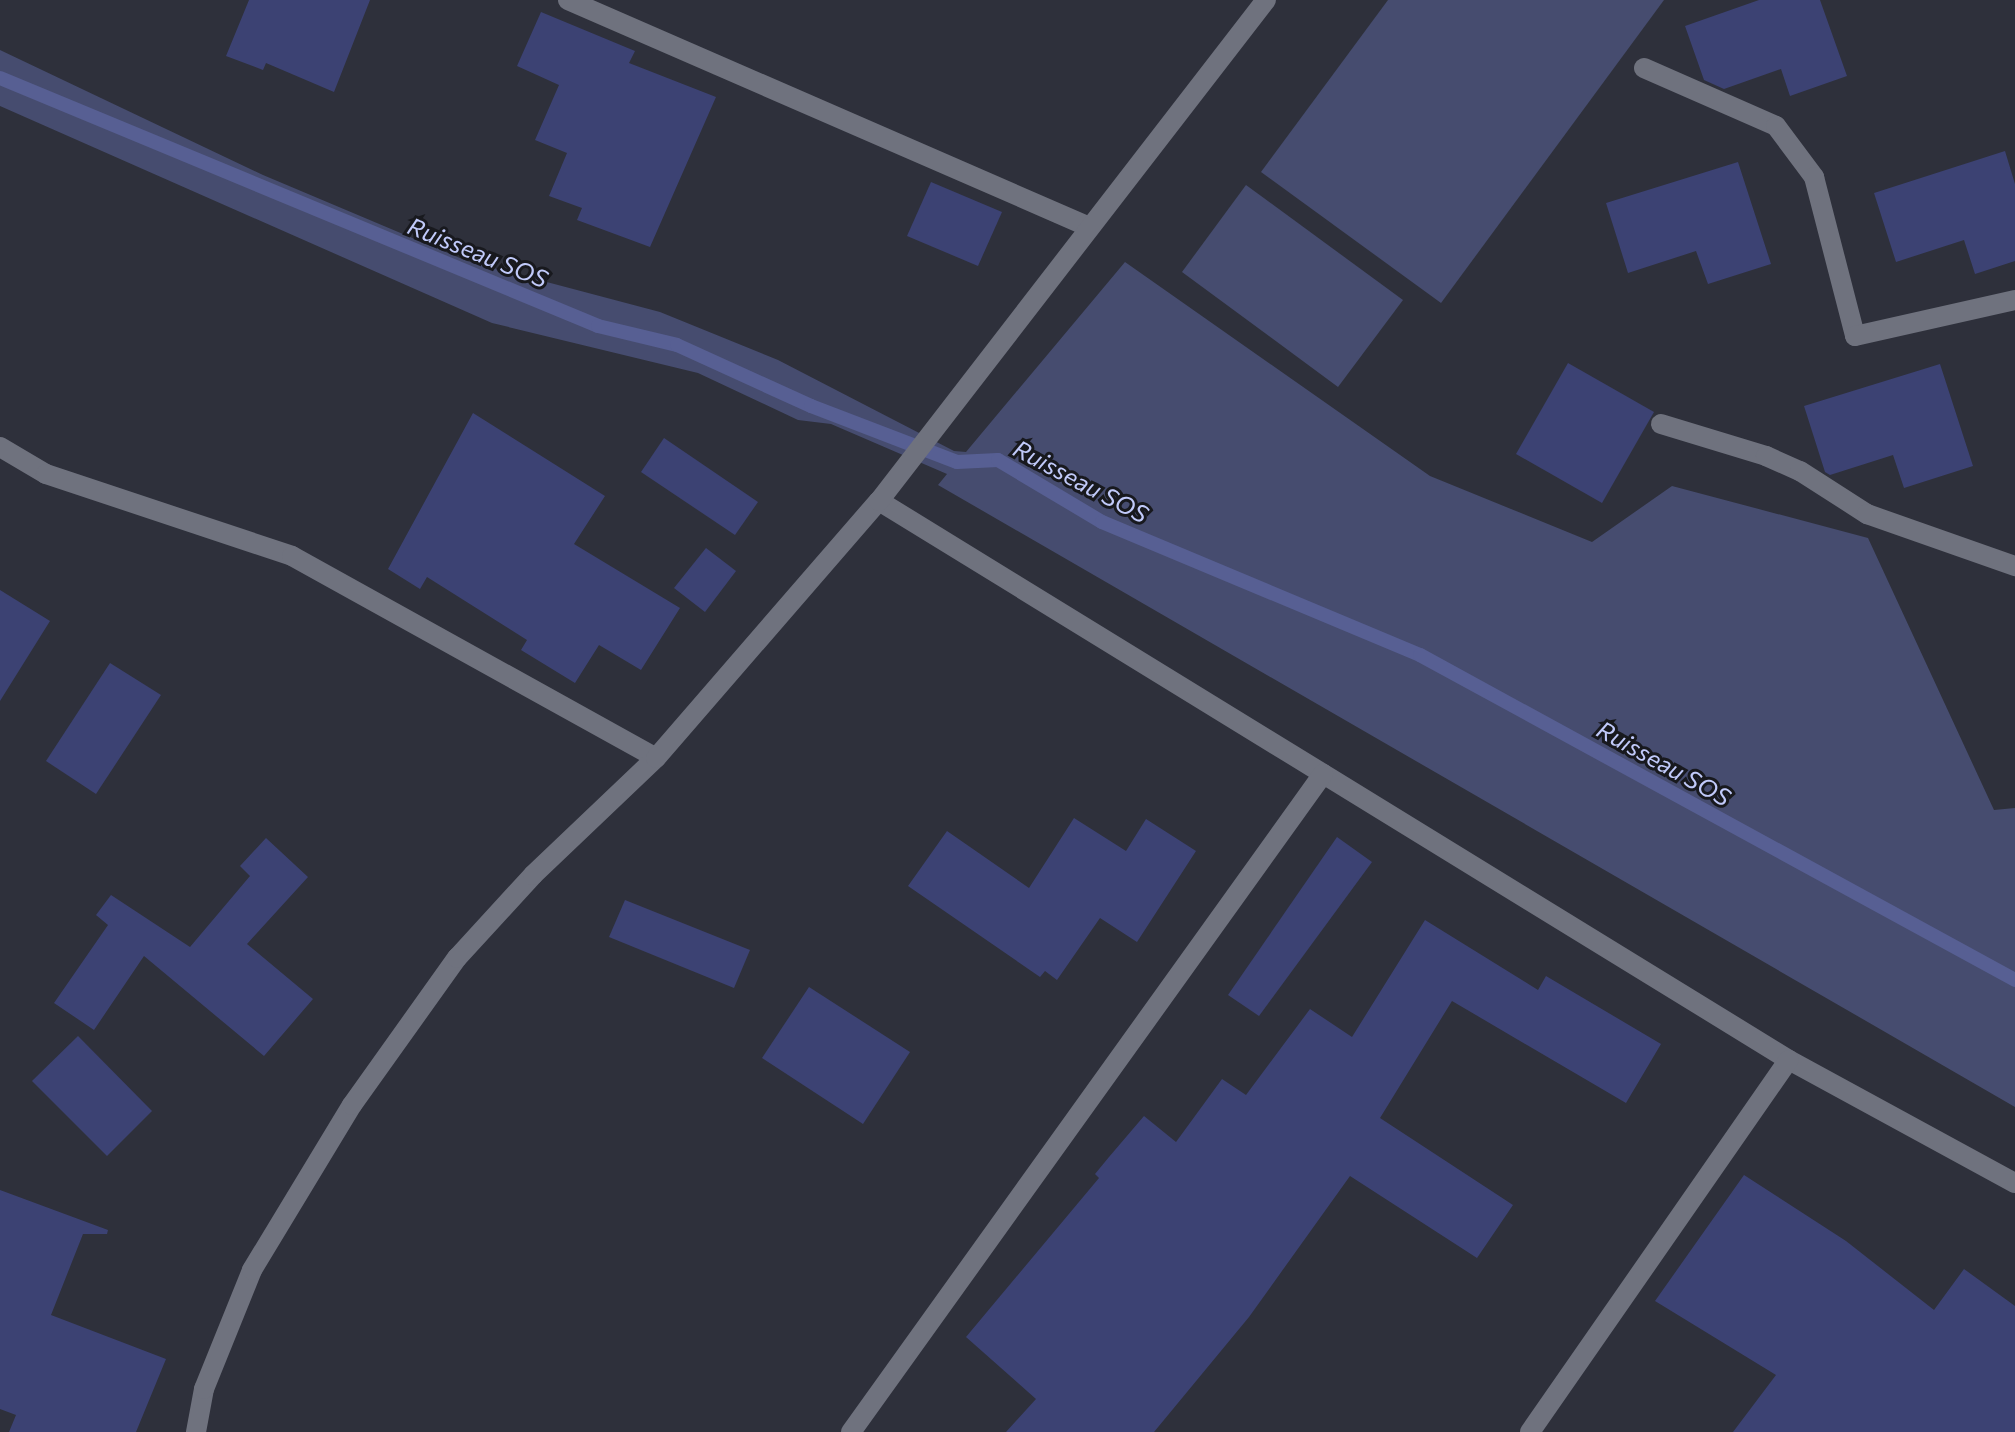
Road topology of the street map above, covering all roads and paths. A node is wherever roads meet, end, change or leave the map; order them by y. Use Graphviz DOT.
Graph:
graph roads {
  1 [pos="568,0"];
  2 [pos="1266,0"];
  3 [pos="1644,68"];
  4 [pos="1087,226"];
  5 [pos="2015,300"];
  6 [pos="1661,424"];
  7 [pos="0,447"];
  8 [pos="879,501"];
  9 [pos="2015,566"];
  10 [pos="656,758"];
  11 [pos="1323,774"];
  12 [pos="1789,1060"];
  13 [pos="2015,1183"];
  14 [pos="196,1432"];
  15 [pos="851,1432"];
  16 [pos="1530,1432"];
  1 -- 4 [label="street"];
  2 -- 4 [label="street"];
  3 -- 5 [label="street"];
  4 -- 8 [label="street"];
  6 -- 9 [label="street"];
  7 -- 10 [label="street"];
  8 -- 10 [label="street"];
  8 -- 11 [label="street"];
  10 -- 14 [label="street"];
  11 -- 12 [label="street"];
  11 -- 15 [label="street"];
  12 -- 13 [label="street"];
  12 -- 16 [label="street"];
}
